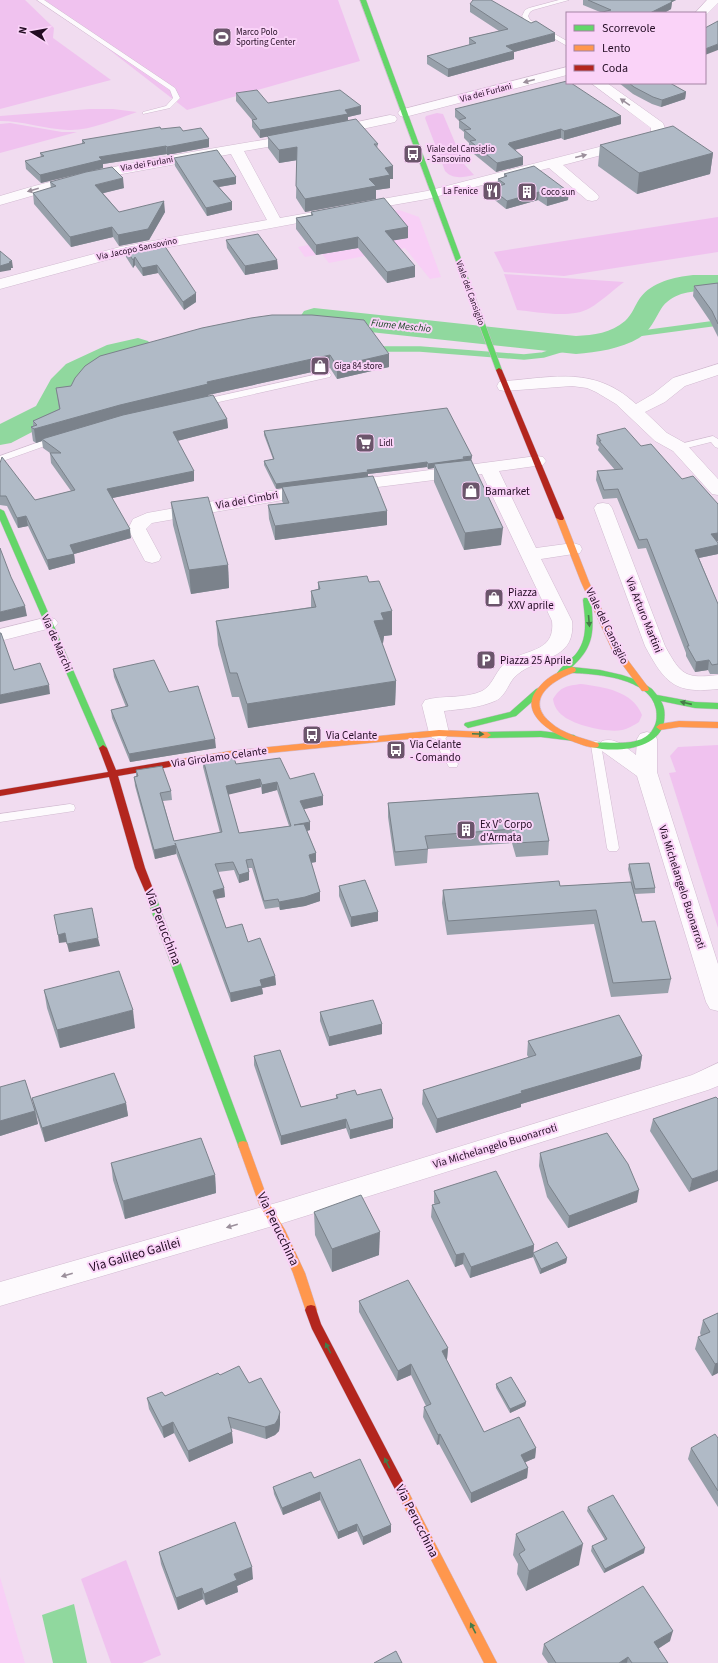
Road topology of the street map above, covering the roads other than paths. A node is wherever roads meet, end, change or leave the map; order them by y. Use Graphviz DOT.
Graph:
graph roads {
  1 [pos="40,0"];
  2 [pos="363,0"];
  3 [pos="566,0"];
  4 [pos="714,0"];
  5 [pos="702,12"];
  6 [pos="566,43"];
  7 [pos="566,71"];
  8 [pos="599,84"];
  9 [pos="145,113"];
  10 [pos="405,113"];
  11 [pos="390,120"];
  12 [pos="236,149"];
  13 [pos="552,163"];
  14 [pos="435,193"];
  15 [pos="592,198"];
  16 [pos="0,201"];
  17 [pos="276,224"];
  18 [pos="0,284"];
  19 [pos="718,369"];
  20 [pos="327,375"];
  21 [pos="505,386"];
  22 [pos="190,406"];
  23 [pos="635,411"];
  24 [pos="68,435"];
  25 [pos="718,444"];
  26 [pos="679,447"];
  27 [pos="0,459"];
  28 [pos="537,461"];
  29 [pos="488,467"];
  30 [pos="716,486"];
  31 [pos="603,508"];
  32 [pos="0,511"];
  33 [pos="573,549"];
  34 [pos="530,555"];
  35 [pos="152,557"];
  36 [pos="585,582"];
  37 [pos="48,623"];
  38 [pos="0,635"];
  39 [pos="561,673"];
  40 [pos="718,682"];
  41 [pos="645,689"];
  42 [pos="539,691"];
  43 [pos="655,697"];
  44 [pos="718,706"];
  45 [pos="718,725"];
  46 [pos="439,733"];
  47 [pos="654,733"];
  48 [pos="574,738"];
  49 [pos="602,746"];
  50 [pos="454,764"];
  51 [pos="646,772"];
  52 [pos="112,774"];
  53 [pos="0,793"];
  54 [pos="70,808"];
  55 [pos="0,818"];
  56 [pos="612,848"];
  57 [pos="718,1002"];
  58 [pos="718,1073"];
  59 [pos="270,1215"];
  60 [pos="0,1294"];
  61 [pos="491,1663"];
  1 -- 9 [label="lane"];
  2 -- 10 [label="main road, Viale del Cansiglio"];
  3 -- 6 [label="lane"];
  4 -- 5 [label="street"];
  7 -- 10 [label="street, Via dei Furlani, one-way"];
  13 -- 8 [label="street, Via Jacopo Sansovino, one-way"];
  10 -- 14 [label="main road, Viale del Cansiglio"];
  11 -- 12 [label="street, Via dei Furlani"];
  12 -- 16 [label="street, Via dei Furlani, one-way"];
  12 -- 17 [label="street"];
  13 -- 14 [label="street, Via Jacopo Sansovino"];
  13 -- 15 [label="street"];
  14 -- 17 [label="street, Via Jacopo Sansovino"];
  14 -- 21 [label="main road, Viale del Cansiglio"];
  17 -- 18 [label="street, Via Jacopo Sansovino"];
  19 -- 23 [label="street"];
  20 -- 22 [label="lane"];
  21 -- 23 [label="street"];
  21 -- 28 [label="main road, Viale del Cansiglio"];
  23 -- 26 [label="street"];
  24 -- 27 [label="lane"];
  25 -- 26 [label="lane"];
  26 -- 30 [label="street"];
  28 -- 29 [label="street, Via dei Cimbri"];
  28 -- 33 [label="main road, Viale del Cansiglio"];
  29 -- 34 [label="street"];
  29 -- 35 [label="street, Via dei Cimbri"];
  31 -- 40 [label="street, Via Arturo Martini"];
  32 -- 37 [label="main road, Via de Marchi"];
  33 -- 34 [label="street"];
  33 -- 36 [label="main road, Viale del Cansiglio"];
  34 -- 46 [label="street"];
  36 -- 39 [label="main road, Viale del Cansiglio, one-way"];
  36 -- 41 [label="main road, Viale del Cansiglio"];
  37 -- 38 [label="street"];
  37 -- 52 [label="main road, Via de Marchi"];
  39 -- 41 [label="main road"];
  39 -- 42 [label="main road"];
  41 -- 43 [label="main road"];
  42 -- 46 [label="main road, Via Girolamo Celante"];
  42 -- 48 [label="main road"];
  44 -- 43 [label="main road, one-way"];
  43 -- 47 [label="main road"];
  45 -- 47 [label="main road"];
  46 -- 48 [label="main road, Via Girolamo Celante, one-way"];
  46 -- 50 [label="lane"];
  46 -- 52 [label="main road, Via Girolamo Celante"];
  47 -- 49 [label="main road"];
  47 -- 51 [label="street, Via Michelangelo Buonarroti"];
  48 -- 49 [label="main road"];
  49 -- 51 [label="street"];
  49 -- 56 [label="lane"];
  51 -- 57 [label="street, Via Michelangelo Buonarroti"];
  52 -- 53 [label="main road, Via Girolamo Celante"];
  52 -- 59 [label="main road, Via Perucchina"];
  54 -- 55 [label="lane"];
  58 -- 59 [label="street, Via Michelangelo Buonarroti"];
  59 -- 60 [label="street, Via Galileo Galilei, one-way"];
  61 -- 59 [label="main road, Via Perucchina, one-way"];
}
